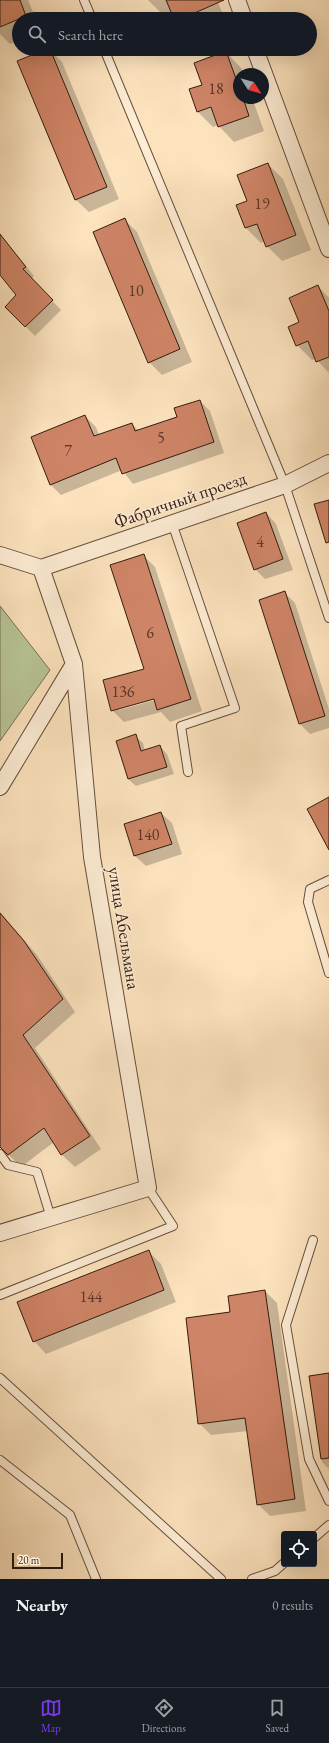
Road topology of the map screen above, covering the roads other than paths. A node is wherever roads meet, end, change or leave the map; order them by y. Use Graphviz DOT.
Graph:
graph roads {
  1 [pos="84,0"];
  2 [pos="237,0"];
  3 [pos="89,12"];
  4 [pos="241,12"];
  5 [pos="107,56"];
  6 [pos="258,56"];
  7 [pos="329,249"];
  8 [pos="329,463"];
  9 [pos="285,485"];
  10 [pos="172,524"];
  11 [pos="0,555"];
  12 [pos="41,568"];
  13 [pos="329,618"];
  14 [pos="74,664"];
  15 [pos="188,772"];
  16 [pos="0,787"];
  17 [pos="329,880"];
  18 [pos="329,973"];
  19 [pos="0,1154"];
  20 [pos="148,1188"];
  21 [pos="51,1218"];
  22 [pos="0,1234"];
  23 [pos="313,1240"];
  24 [pos="0,1295"];
  25 [pos="0,1378"];
  26 [pos="0,1460"];
  27 [pos="329,1501"];
  28 [pos="329,1525"];
  29 [pos="317,1535"];
  30 [pos="281,1566"];
  31 [pos="96,1579"];
  32 [pos="221,1579"];
  33 [pos="252,1579"];
  1 -- 3 [label="lane"];
  2 -- 4 [label="street"];
  5 -- 9 [label="lane"];
  6 -- 7 [label="street"];
  8 -- 9 [label="street, Фабричный проезд"];
  9 -- 10 [label="street, Фабричный проезд"];
  9 -- 13 [label="lane"];
  10 -- 12 [label="street, Фабричный проезд"];
  10 -- 15 [label="lane"];
  11 -- 12 [label="street"];
  12 -- 14 [label="street, улица Абельмана"];
  14 -- 16 [label="street"];
  14 -- 20 [label="street, улица Абельмана"];
  17 -- 18 [label="lane"];
  19 -- 21 [label="lane"];
  20 -- 21 [label="street"];
  20 -- 24 [label="lane"];
  21 -- 22 [label="street"];
  23 -- 27 [label="lane"];
  25 -- 32 [label="lane"];
  26 -- 31 [label="lane"];
  28 -- 29 [label="lane"];
  30 -- 33 [label="lane"];
}
